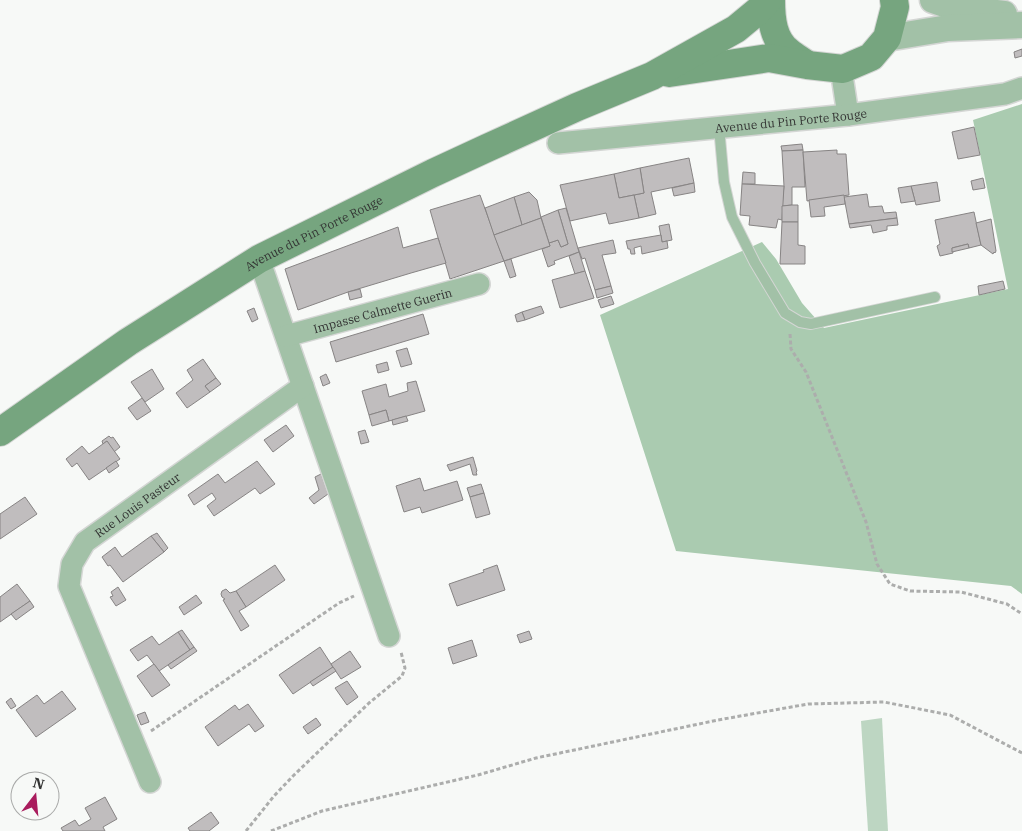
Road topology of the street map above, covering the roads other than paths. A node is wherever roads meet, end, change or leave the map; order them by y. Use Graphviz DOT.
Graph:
graph roads {
  1 [pos="769,0"];
  2 [pos="894,0"];
  3 [pos="933,0"];
  4 [pos="1022,17"];
  5 [pos="1022,25"];
  6 [pos="887,38"];
  7 [pos="808,65"];
  8 [pos="841,69"];
  9 [pos="652,76"];
  10 [pos="1022,88"];
  11 [pos="848,115"];
  12 [pos="719,127"];
  13 [pos="558,143"];
  14 [pos="259,260"];
  15 [pos="479,284"];
  16 [pos="935,297"];
  17 [pos="286,336"];
  18 [pos="303,386"];
  19 [pos="0,432"];
  20 [pos="389,636"];
  21 [pos="150,782"];
  1 -- 7 [label="main road"];
  1 -- 9 [label="main road, Avenue du Pin Porte Rouge"];
  2 -- 6 [label="main road"];
  3 -- 4 [label="street"];
  5 -- 6 [label="street"];
  6 -- 8 [label="main road"];
  7 -- 8 [label="main road, Avenue du Pin Porte Rouge"];
  7 -- 9 [label="main road, Avenue du Pin Porte Rouge"];
  8 -- 11 [label="street"];
  9 -- 14 [label="main road, Avenue du Pin Porte Rouge"];
  10 -- 11 [label="street, Avenue du Pin Porte Rouge"];
  11 -- 12 [label="street, Avenue du Pin Porte Rouge"];
  12 -- 13 [label="street, Avenue du Pin Porte Rouge"];
  12 -- 16 [label="lane"];
  14 -- 17 [label="street"];
  14 -- 19 [label="main road, Avenue du Pin Porte Rouge"];
  15 -- 17 [label="street, Impasse Calmette Guerin"];
  17 -- 18 [label="street"];
  18 -- 20 [label="street"];
  18 -- 21 [label="street, Rue Louis Pasteur"];
}
